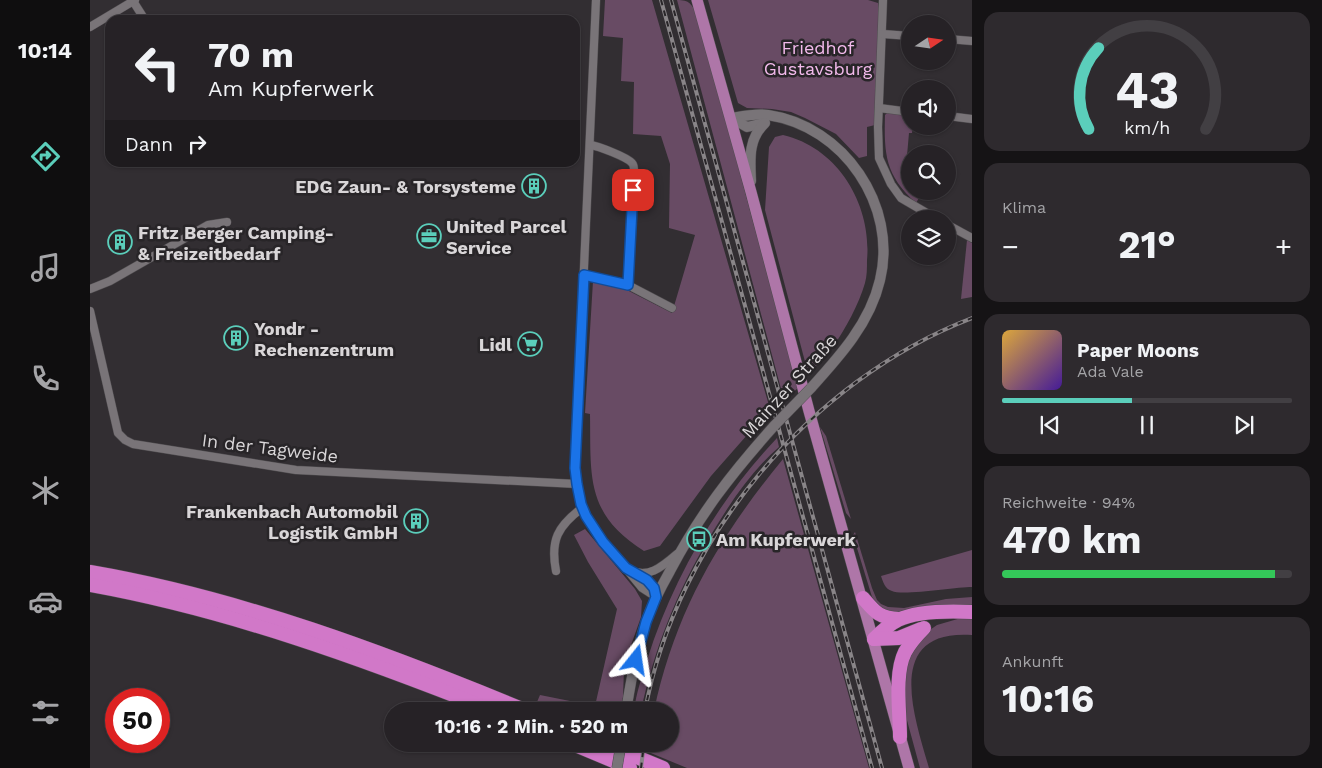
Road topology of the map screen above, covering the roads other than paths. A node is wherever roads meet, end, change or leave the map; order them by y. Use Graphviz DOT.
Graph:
graph roads {
  1 [pos="596,0"];
  2 [pos="697,0"];
  3 [pos="883,0"];
  4 [pos="134,1"];
  5 [pos="110,15"];
  6 [pos="142,15"];
  7 [pos="105,18"];
  8 [pos="90,27"];
  9 [pos="883,34"];
  10 [pos="901,35"];
  11 [pos="956,40"];
  12 [pos="972,41"];
  13 [pos="879,108"];
  14 [pos="901,111"];
  15 [pos="956,117"];
  16 [pos="731,118"];
  17 [pos="766,119"];
  18 [pos="972,119"];
  19 [pos="590,145"];
  20 [pos="751,192"];
  21 [pos="922,210"];
  22 [pos="227,222"];
  23 [pos="956,229"];
  24 [pos="972,238"];
  25 [pos="584,275"];
  26 [pos="628,285"];
  27 [pos="90,289"];
  28 [pos="672,308"];
  29 [pos="90,311"];
  30 [pos="577,484"];
  31 [pos="582,508"];
  32 [pos="679,552"];
  33 [pos="626,568"];
  34 [pos="556,571"];
  35 [pos="90,572"];
  36 [pos="635,573"];
  37 [pos="90,585"];
  38 [pos="656,597"];
  39 [pos="863,598"];
  40 [pos="955,612"];
  41 [pos="972,612"];
  42 [pos="899,619"];
  43 [pos="924,628"];
  44 [pos="874,640"];
  45 [pos="470,702"];
  46 [pos="504,702"];
  47 [pos="628,702"];
  48 [pos="900,737"];
  49 [pos="592,752"];
  50 [pos="620,752"];
  51 [pos="624,752"];
  52 [pos="617,768"];
  53 [pos="630,768"];
  54 [pos="663,768"];
  55 [pos="909,768"];
  1 -- 19 [label="street"];
  2 -- 16 [label="main road"];
  3 -- 9 [label="street"];
  4 -- 5 [label="street"];
  4 -- 6 [label="street"];
  7 -- 8 [label="street"];
  9 -- 10 [label="street"];
  9 -- 13 [label="street"];
  11 -- 12 [label="street"];
  13 -- 14 [label="street"];
  13 -- 21 [label="street"];
  15 -- 18 [label="street"];
  16 -- 17 [label="main road"];
  16 -- 20 [label="main road"];
  17 -- 20 [label="main road"];
  17 -- 32 [label="main road, Mainzer Straße, bridge"];
  19 -- 25 [label="street"];
  19 -- 26 [label="street"];
  20 -- 39 [label="main road"];
  22 -- 27 [label="street"];
  23 -- 24 [label="street"];
  25 -- 26 [label="street"];
  25 -- 30 [label="street"];
  26 -- 28 [label="street"];
  29 -- 30 [label="street, In der Tagweide"];
  30 -- 31 [label="street"];
  31 -- 33 [label="street"];
  31 -- 34 [label="street"];
  32 -- 36 [label="street"];
  32 -- 38 [label="main road, Mainzer Straße"];
  33 -- 36 [label="street"];
  33 -- 38 [label="street"];
  35 -- 46 [label="highway"];
  36 -- 38 [label="street"];
  37 -- 45 [label="highway"];
  38 -- 47 [label="main road, Mainzer Straße"];
  39 -- 42 [label="highway"];
  39 -- 44 [label="main road"];
  40 -- 41 [label="highway"];
  40 -- 42 [label="highway"];
  40 -- 43 [label="highway"];
  42 -- 44 [label="highway"];
  43 -- 44 [label="highway"];
  43 -- 48 [label="highway"];
  44 -- 48 [label="main road"];
  48 -- 55 [label="main road"];
  49 -- 53 [label="highway"];
  50 -- 52 [label="main road, bridge"];
  51 -- 54 [label="highway"];
}
